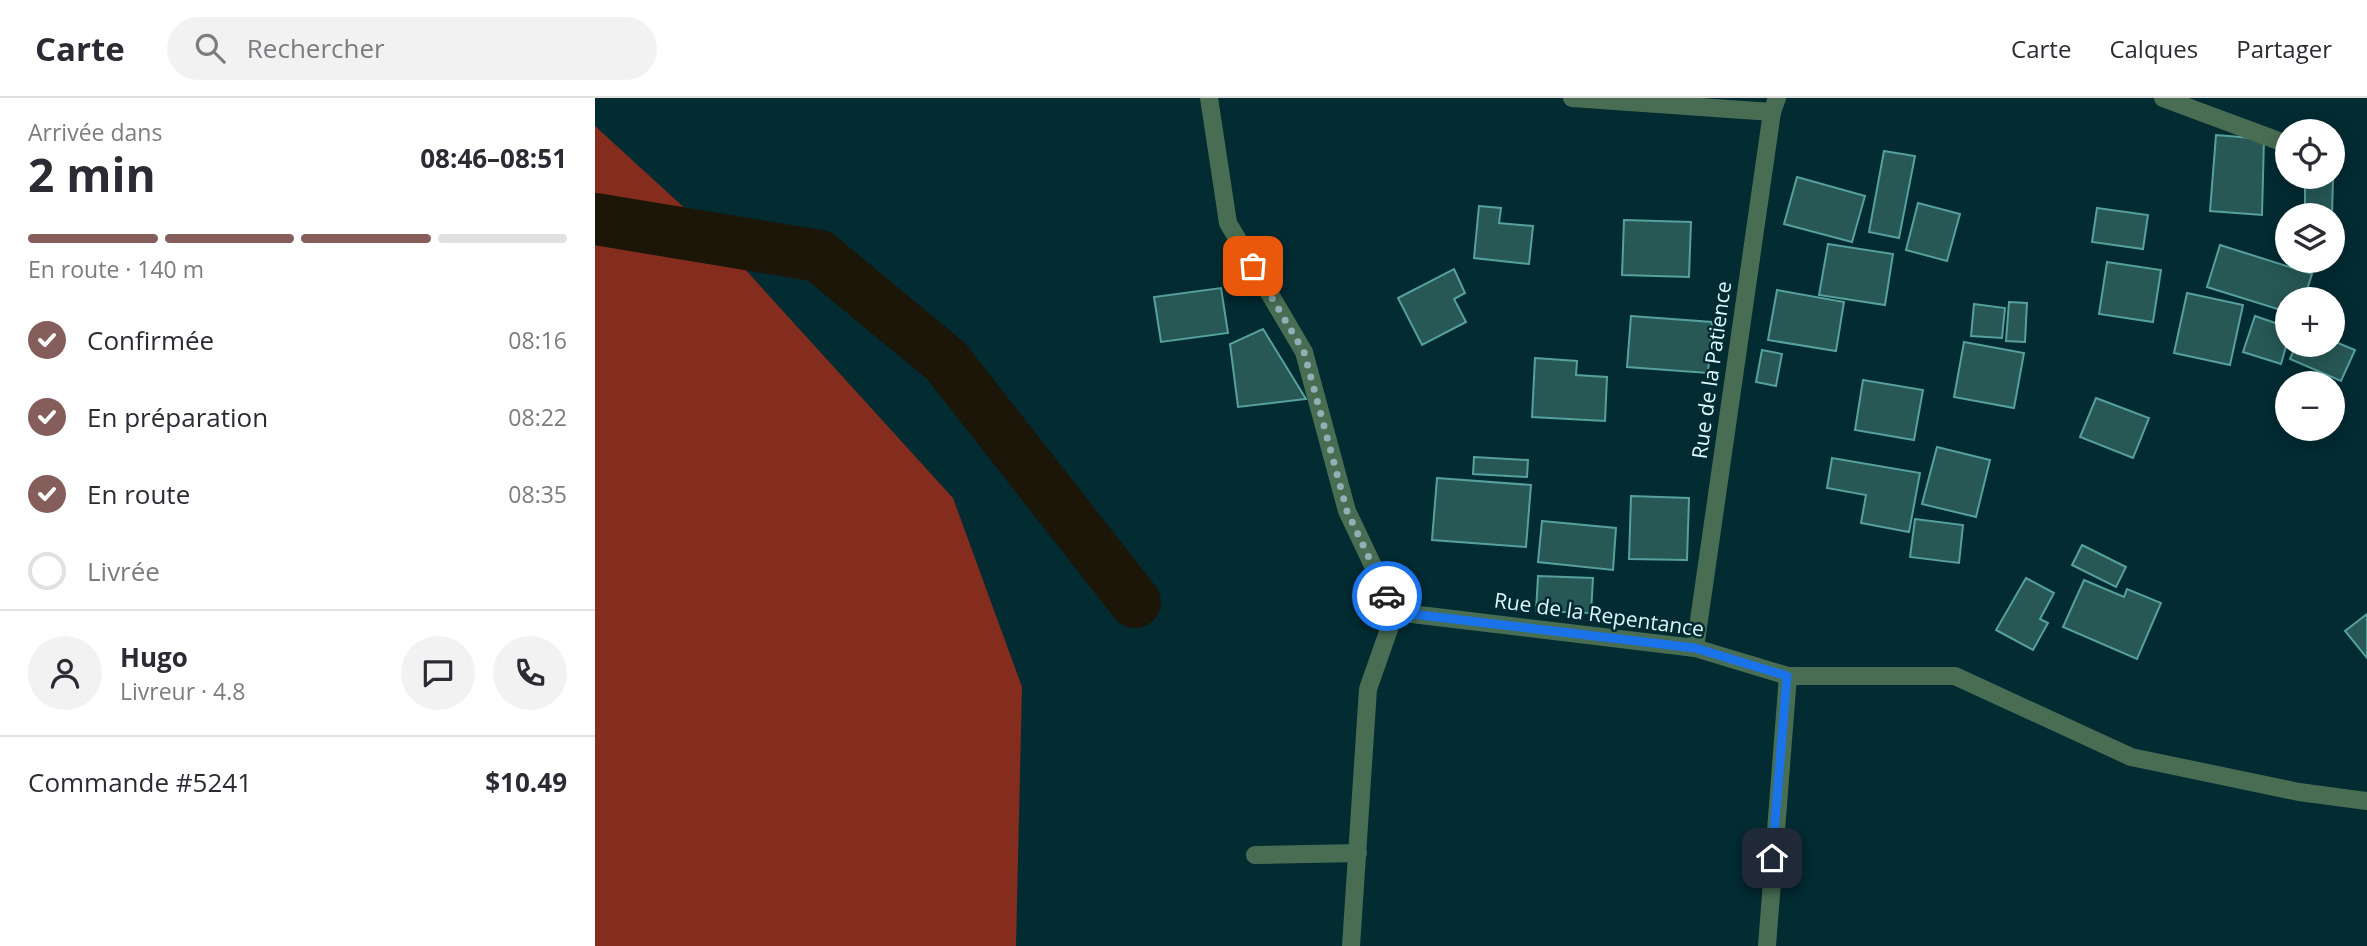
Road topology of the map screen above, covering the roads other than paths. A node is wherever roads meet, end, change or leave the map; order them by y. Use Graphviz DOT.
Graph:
graph roads {
  1 [pos="1209,98"];
  2 [pos="1572,98"];
  3 [pos="2163,98"];
  4 [pos="1775,105"];
  5 [pos="2275,140"];
  6 [pos="1395,612"];
  7 [pos="1695,648"];
  8 [pos="1787,676"];
  9 [pos="2367,801"];
  10 [pos="1358,853"];
  11 [pos="1255,855"];
  12 [pos="1351,946"];
  13 [pos="1767,946"];
  1 -- 6 [label="street"];
  2 -- 4 [label="street"];
  3 -- 5 [label="street"];
  4 -- 7 [label="street, Rue de la Patience"];
  6 -- 7 [label="street, Rue de la Repentance"];
  6 -- 10 [label="street"];
  7 -- 8 [label="street, Rue de la Repentance"];
  8 -- 9 [label="street, Rue de la Repentance"];
  8 -- 13 [label="street"];
  10 -- 11 [label="street"];
  10 -- 12 [label="street"];
}
